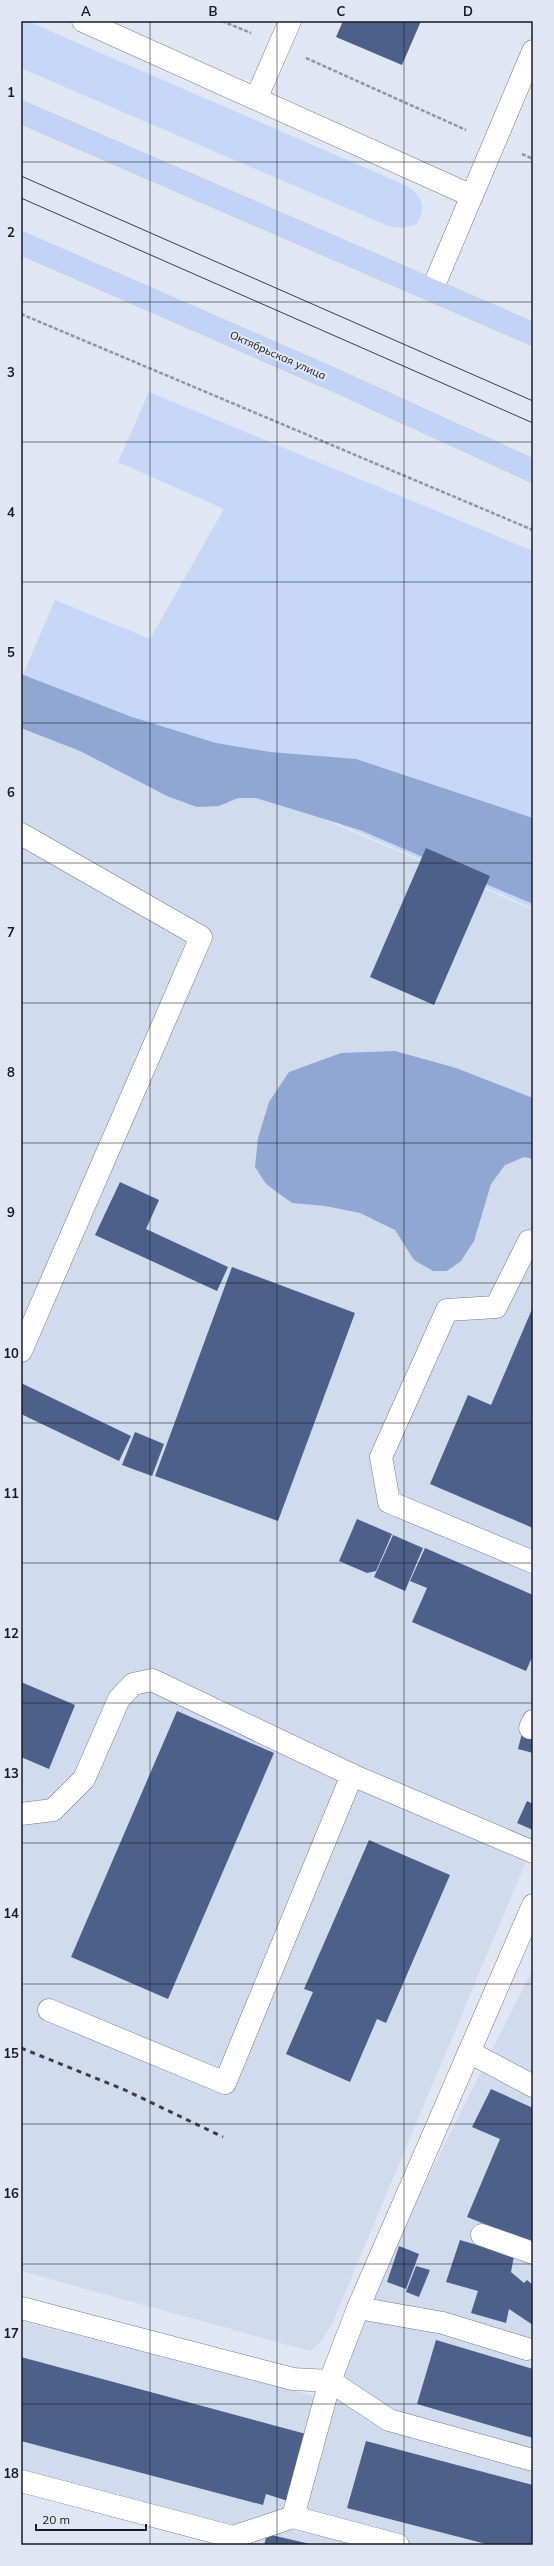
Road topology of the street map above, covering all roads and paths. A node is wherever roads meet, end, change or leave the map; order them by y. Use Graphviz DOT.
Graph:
graph roads {
  1 [pos="83,21"];
  2 [pos="222,21"];
  3 [pos="290,21"];
  4 [pos="279,46"];
  5 [pos="533,51"];
  6 [pos="256,99"];
  7 [pos="21,112"];
  8 [pos="495,142"];
  9 [pos="533,159"];
  10 [pos="472,196"];
  11 [pos="21,243"];
  12 [pos="432,290"];
  13 [pos="21,314"];
  14 [pos="533,334"];
  15 [pos="533,471"];
  16 [pos="533,530"];
  17 [pos="21,834"];
  18 [pos="533,1243"];
  19 [pos="21,1351"];
  20 [pos="533,1562"];
  21 [pos="352,1775"];
  22 [pos="21,1814"];
  23 [pos="533,1852"];
  24 [pos="533,1905"];
  25 [pos="49,2010"];
  26 [pos="469,2052"];
  27 [pos="533,2086"];
  28 [pos="482,2235"];
  29 [pos="533,2253"];
  30 [pos="21,2308"];
  31 [pos="358,2308"];
  32 [pos="527,2349"];
  33 [pos="330,2381"];
  34 [pos="533,2460"];
  35 [pos="21,2481"];
  36 [pos="293,2517"];
  37 [pos="398,2545"];
  1 -- 6 [label="street"];
  2 -- 4 [label="path"];
  3 -- 4 [label="street"];
  4 -- 6 [label="street"];
  4 -- 8 [label="path"];
  5 -- 8 [label="street"];
  6 -- 10 [label="street"];
  7 -- 12 [label="main road"];
  8 -- 9 [label="path"];
  8 -- 10 [label="street"];
  10 -- 12 [label="street"];
  11 -- 15 [label="main road, Октябрьская улица"];
  12 -- 14 [label="main road"];
  13 -- 16 [label="path"];
  17 -- 19 [label="street"];
  18 -- 20 [label="street"];
  21 -- 22 [label="street"];
  21 -- 23 [label="street"];
  21 -- 25 [label="street"];
  24 -- 26 [label="street"];
  26 -- 27 [label="street"];
  26 -- 31 [label="street"];
  28 -- 29 [label="street"];
  30 -- 33 [label="street"];
  31 -- 32 [label="street"];
  31 -- 33 [label="street"];
  33 -- 34 [label="street"];
  33 -- 36 [label="street"];
  35 -- 36 [label="street"];
  36 -- 37 [label="street"];
}
